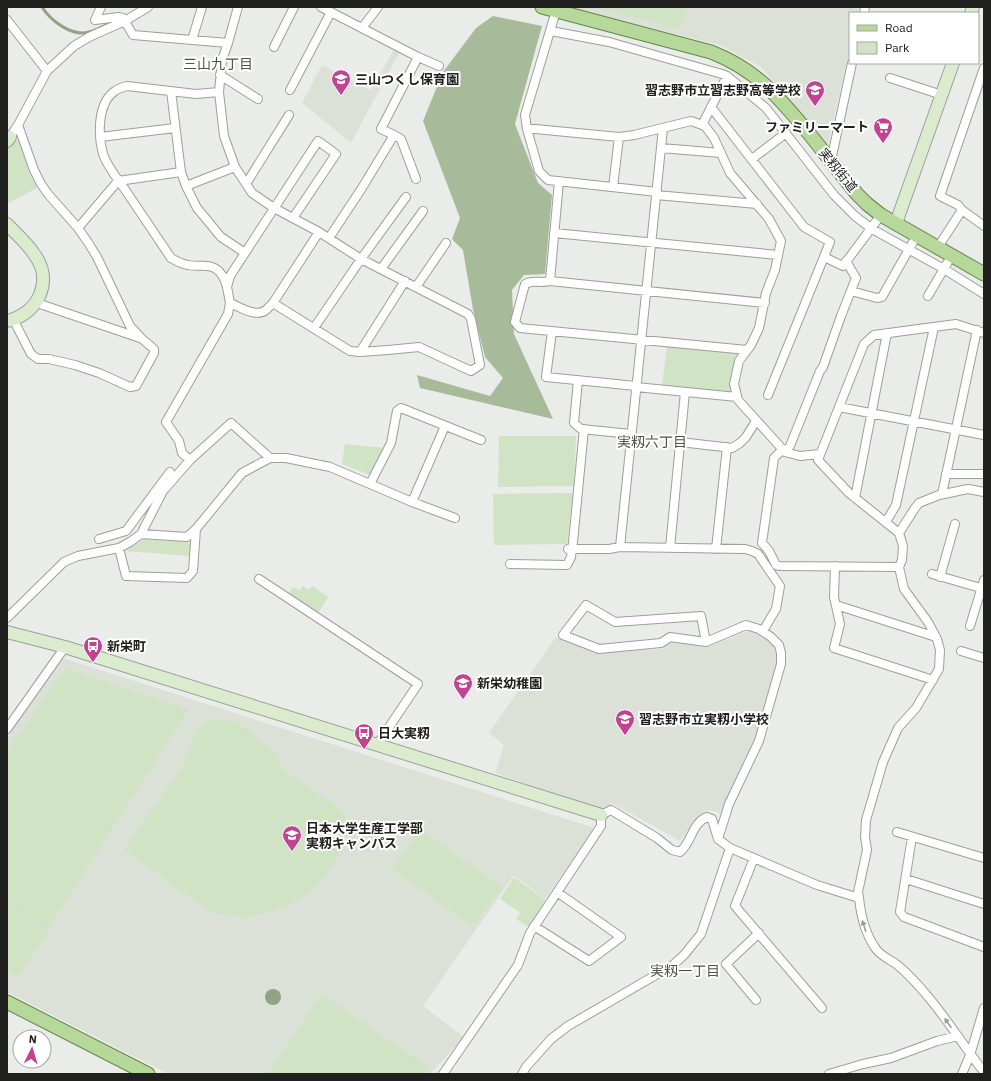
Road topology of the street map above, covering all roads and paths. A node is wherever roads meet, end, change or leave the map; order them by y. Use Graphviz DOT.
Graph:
graph roads {
  1 [pos="102,7"];
  2 [pos="148,7"];
  3 [pos="202,7"];
  4 [pos="238,7"];
  5 [pos="294,7"];
  6 [pos="378,7"];
  7 [pos="547,8"];
  8 [pos="327,9"];
  9 [pos="7,20"];
  10 [pos="125,21"];
  11 [pos="362,28"];
  12 [pos="551,31"];
  13 [pos="192,40"];
  14 [pos="228,43"];
  15 [pos="274,47"];
  16 [pos="418,57"];
  17 [pos="852,64"];
  18 [pos="953,64"];
  19 [pos="439,66"];
  20 [pos="984,68"];
  21 [pos="47,71"];
  22 [pos="220,75"];
  23 [pos="727,76"];
  24 [pos="890,78"];
  25 [pos="290,90"];
  26 [pos="171,91"];
  27 [pos="219,92"];
  28 [pos="942,95"];
  29 [pos="258,99"];
  30 [pos="711,107"];
  31 [pos="289,115"];
  32 [pos="18,125"];
  33 [pos="702,125"];
  34 [pos="175,128"];
  35 [pos="663,128"];
  36 [pos="527,129"];
  37 [pos="786,133"];
  38 [pos="394,135"];
  39 [pos="100,137"];
  40 [pos="619,137"];
  41 [pos="8,139"];
  42 [pos="661,148"];
  43 [pos="721,153"];
  44 [pos="752,159"];
  45 [pos="831,161"];
  46 [pos="235,167"];
  47 [pos="181,172"];
  48 [pos="416,179"];
  49 [pos="118,181"];
  50 [pos="559,181"];
  51 [pos="246,184"];
  52 [pos="186,186"];
  53 [pos="613,187"];
  54 [pos="657,193"];
  55 [pos="406,198"];
  56 [pos="757,204"];
  57 [pos="274,208"];
  58 [pos="962,210"];
  59 [pos="423,211"];
  60 [pos="881,215"];
  61 [pos="293,218"];
  62 [pos="896,223"];
  63 [pos="7,224"];
  64 [pos="984,226"];
  65 [pos="78,228"];
  66 [pos="872,229"];
  67 [pos="319,232"];
  68 [pos="554,233"];
  69 [pos="917,235"];
  70 [pos="329,238"];
  71 [pos="651,242"];
  72 [pos="446,243"];
  73 [pos="938,247"];
  74 [pos="909,249"];
  75 [pos="246,253"];
  76 [pos="778,255"];
  77 [pos="952,255"];
  78 [pos="824,257"];
  79 [pos="361,259"];
  80 [pos="846,261"];
  81 [pos="944,269"];
  82 [pos="381,270"];
  83 [pos="984,274"];
  84 [pos="405,281"];
  85 [pos="550,281"];
  86 [pos="227,287"];
  87 [pos="416,287"];
  88 [pos="646,291"];
  89 [pos="851,291"];
  90 [pos="984,294"];
  91 [pos="928,296"];
  92 [pos="764,302"];
  93 [pos="37,303"];
  94 [pos="230,303"];
  95 [pos="272,303"];
  96 [pos="10,320"];
  97 [pos="934,327"];
  98 [pos="314,328"];
  99 [pos="552,331"];
  100 [pos="981,331"];
  101 [pos="888,333"];
  102 [pos="141,338"];
  103 [pos="641,340"];
  104 [pos="747,350"];
  105 [pos="360,352"];
  106 [pos="578,380"];
  107 [pos="636,387"];
  108 [pos="685,392"];
  109 [pos="768,395"];
  110 [pos="737,397"];
  111 [pos="839,407"];
  112 [pos="871,414"];
  113 [pos="756,421"];
  114 [pos="914,422"];
  115 [pos="445,426"];
  116 [pos="584,429"];
  117 [pos="956,430"];
  118 [pos="631,434"];
  119 [pos="984,435"];
  120 [pos="481,440"];
  121 [pos="680,442"];
  122 [pos="727,447"];
  123 [pos="784,451"];
  124 [pos="820,454"];
  125 [pos="270,458"];
  126 [pos="190,460"];
  127 [pos="170,472"];
  128 [pos="946,474"];
  129 [pos="984,474"];
  130 [pos="370,484"];
  131 [pos="984,492"];
  132 [pos="942,494"];
  133 [pos="855,498"];
  134 [pos="412,502"];
  135 [pos="455,518"];
  136 [pos="886,522"];
  137 [pos="955,524"];
  138 [pos="196,529"];
  139 [pos="899,533"];
  140 [pos="141,534"];
  141 [pos="99,539"];
  142 [pos="620,547"];
  143 [pos="765,547"];
  144 [pos="119,548"];
  145 [pos="670,548"];
  146 [pos="570,549"];
  147 [pos="716,549"];
  148 [pos="758,554"];
  149 [pos="510,564"];
  150 [pos="835,566"];
  151 [pos="899,567"];
  152 [pos="259,579"];
  153 [pos="984,580"];
  154 [pos="983,589"];
  155 [pos="836,605"];
  156 [pos="7,618"];
  157 [pos="970,626"];
  158 [pos="763,631"];
  159 [pos="7,632"];
  160 [pos="936,637"];
  161 [pos="706,642"];
  162 [pos="66,648"];
  163 [pos="961,651"];
  164 [pos="984,658"];
  165 [pos="933,680"];
  166 [pos="7,729"];
  167 [pos="377,745"];
  168 [pos="600,815"];
  169 [pos="897,832"];
  170 [pos="912,837"];
  171 [pos="718,839"];
  172 [pos="730,848"];
  173 [pos="754,858"];
  174 [pos="984,858"];
  175 [pos="906,879"];
  176 [pos="558,892"];
  177 [pos="859,898"];
  178 [pos="984,904"];
  179 [pos="534,926"];
  180 [pos="759,934"];
  181 [pos="984,947"];
  182 [pos="756,1000"];
  183 [pos="7,1002"];
  184 [pos="822,1008"];
  185 [pos="984,1008"];
  186 [pos="958,1036"];
  187 [pos="970,1054"];
  188 [pos="984,1072"];
  189 [pos="144,1073"];
  190 [pos="443,1074"];
  191 [pos="522,1074"];
  192 [pos="829,1074"];
  193 [pos="962,1074"];
  1 -- 10 [label="street"];
  2 -- 10 [label="street"];
  3 -- 13 [label="street"];
  4 -- 14 [label="street"];
  5 -- 15 [label="street"];
  6 -- 11 [label="street"];
  7 -- 12 [label="street"];
  7 -- 45 [label="main road, 実籾街道"];
  8 -- 11 [label="street"];
  8 -- 25 [label="street"];
  9 -- 21 [label="street"];
  10 -- 13 [label="street"];
  10 -- 21 [label="street"];
  11 -- 16 [label="street"];
  12 -- 23 [label="street"];
  12 -- 36 [label="street"];
  13 -- 14 [label="street"];
  14 -- 22 [label="street"];
  16 -- 19 [label="street"];
  16 -- 38 [label="street"];
  17 -- 45 [label="street"];
  18 -- 28 [label="street"];
  20 -- 58 [label="street"];
  21 -- 32 [label="street"];
  22 -- 27 [label="street"];
  22 -- 29 [label="street"];
  23 -- 30 [label="street"];
  23 -- 37 [label="street"];
  24 -- 28 [label="street"];
  26 -- 27 [label="street"];
  26 -- 34 [label="street"];
  26 -- 39 [label="street"];
  27 -- 46 [label="street"];
  28 -- 62 [label="street"];
  30 -- 33 [label="street"];
  30 -- 44 [label="street"];
  31 -- 51 [label="street"];
  32 -- 41 [label="street"];
  32 -- 65 [label="street"];
  33 -- 35 [label="street"];
  33 -- 43 [label="street"];
  34 -- 39 [label="street"];
  34 -- 47 [label="street"];
  35 -- 40 [label="street"];
  35 -- 42 [label="street"];
  36 -- 40 [label="street"];
  36 -- 50 [label="street"];
  37 -- 44 [label="street"];
  37 -- 66 [label="street"];
  38 -- 48 [label="street"];
  38 -- 70 [label="street"];
  39 -- 49 [label="street"];
  40 -- 53 [label="street"];
  42 -- 43 [label="street"];
  42 -- 54 [label="street"];
  43 -- 56 [label="street"];
  44 -- 78 [label="street"];
  45 -- 60 [label="main road, 実籾街道"];
  46 -- 51 [label="street"];
  46 -- 52 [label="street"];
  47 -- 49 [label="street"];
  47 -- 52 [label="street"];
  49 -- 65 [label="street"];
  49 -- 86 [label="street"];
  50 -- 53 [label="street"];
  50 -- 68 [label="street"];
  51 -- 57 [label="street"];
  52 -- 75 [label="street"];
  53 -- 54 [label="street"];
  54 -- 56 [label="street"];
  54 -- 71 [label="street"];
  55 -- 79 [label="street"];
  56 -- 76 [label="street"];
  57 -- 61 [label="street"];
  57 -- 61 [label="street"];
  57 -- 75 [label="street"];
  58 -- 64 [label="street"];
  58 -- 73 [label="street"];
  59 -- 82 [label="street"];
  60 -- 62 [label="main road, 実籾街道"];
  60 -- 66 [label="street"];
  61 -- 67 [label="street"];
  62 -- 69 [label="main road, 実籾街道"];
  63 -- 93 [label="street"];
  65 -- 102 [label="street"];
  66 -- 74 [label="street"];
  66 -- 80 [label="street"];
  67 -- 70 [label="street"];
  67 -- 95 [label="street"];
  68 -- 71 [label="street"];
  68 -- 85 [label="street"];
  69 -- 73 [label="main road, 実籾街道"];
  69 -- 74 [label="street"];
  70 -- 79 [label="street"];
  71 -- 76 [label="street"];
  71 -- 88 [label="street"];
  72 -- 87 [label="street"];
  73 -- 77 [label="main road, 実籾街道"];
  74 -- 81 [label="street"];
  74 -- 89 [label="street"];
  75 -- 86 [label="street"];
  76 -- 92 [label="street"];
  77 -- 81 [label="street"];
  77 -- 83 [label="main road, 実籾街道"];
  78 -- 80 [label="street"];
  78 -- 109 [label="street"];
  79 -- 82 [label="street"];
  79 -- 98 [label="street"];
  80 -- 89 [label="street"];
  81 -- 90 [label="street"];
  81 -- 91 [label="street"];
  82 -- 84 [label="street"];
  84 -- 87 [label="street"];
  84 -- 105 [label="street"];
  85 -- 88 [label="street"];
  85 -- 99 [label="street"];
  86 -- 94 [label="street"];
  87 -- 105 [label="street"];
  88 -- 92 [label="street"];
  88 -- 103 [label="street"];
  89 -- 123 [label="street"];
  92 -- 104 [label="street"];
  93 -- 96 [label="street"];
  93 -- 102 [label="street"];
  94 -- 95 [label="street"];
  94 -- 126 [label="street"];
  95 -- 98 [label="street"];
  96 -- 102 [label="street"];
  97 -- 100 [label="street"];
  97 -- 101 [label="street"];
  97 -- 114 [label="street"];
  98 -- 105 [label="street"];
  99 -- 103 [label="street"];
  99 -- 106 [label="street"];
  100 -- 117 [label="street"];
  101 -- 111 [label="street"];
  101 -- 112 [label="street"];
  103 -- 104 [label="street"];
  103 -- 107 [label="street"];
  104 -- 110 [label="street"];
  106 -- 107 [label="street"];
  106 -- 116 [label="street"];
  107 -- 108 [label="street"];
  107 -- 118 [label="street"];
  108 -- 110 [label="street"];
  108 -- 121 [label="street"];
  110 -- 113 [label="street"];
  111 -- 112 [label="street"];
  111 -- 124 [label="street"];
  112 -- 114 [label="street"];
  112 -- 133 [label="street"];
  113 -- 122 [label="street"];
  113 -- 123 [label="street"];
  114 -- 117 [label="street"];
  114 -- 136 [label="street"];
  115 -- 120 [label="street"];
  115 -- 130 [label="street"];
  115 -- 134 [label="street"];
  116 -- 118 [label="street"];
  116 -- 146 [label="street"];
  117 -- 119 [label="street"];
  117 -- 128 [label="street"];
  118 -- 142 [label="street"];
  121 -- 122 [label="street"];
  121 -- 145 [label="street"];
  122 -- 147 [label="street"];
  123 -- 124 [label="street"];
  123 -- 143 [label="street"];
  124 -- 133 [label="street"];
  125 -- 126 [label="street"];
  125 -- 130 [label="street"];
  125 -- 138 [label="street"];
  126 -- 140 [label="street"];
  127 -- 141 [label="street"];
  128 -- 129 [label="street"];
  128 -- 132 [label="street"];
  130 -- 134 [label="street"];
  131 -- 132 [label="street"];
  132 -- 139 [label="street"];
  133 -- 136 [label="street"];
  134 -- 135 [label="street"];
  136 -- 139 [label="street"];
  137 -- 154 [label="street"];
  138 -- 140 [label="street"];
  138 -- 144 [label="street"];
  139 -- 151 [label="street"];
  140 -- 144 [label="street"];
  142 -- 145 [label="street"];
  142 -- 146 [label="street"];
  143 -- 148 [label="street"];
  143 -- 150 [label="street"];
  144 -- 156 [label="street"];
  145 -- 147 [label="street"];
  146 -- 149 [label="street"];
  147 -- 148 [label="street"];
  148 -- 158 [label="street"];
  150 -- 151 [label="street"];
  150 -- 155 [label="street"];
  151 -- 160 [label="street"];
  152 -- 167 [label="street"];
  153 -- 154 [label="street"];
  154 -- 157 [label="street"];
  155 -- 160 [label="street"];
  155 -- 165 [label="street"];
  158 -- 161 [label="street"];
  158 -- 171 [label="street"];
  159 -- 162 [label="street"];
  160 -- 165 [label="street"];
  161 -- 161 [label="street"];
  162 -- 166 [label="street"];
  162 -- 167 [label="street"];
  163 -- 164 [label="street"];
  165 -- 177 [label="street"];
  167 -- 168 [label="street"];
  168 -- 171 [label="street"];
  168 -- 176 [label="street"];
  169 -- 170 [label="street"];
  170 -- 174 [label="street"];
  170 -- 175 [label="street"];
  171 -- 172 [label="street"];
  172 -- 173 [label="street"];
  172 -- 191 [label="street"];
  173 -- 177 [label="street"];
  173 -- 180 [label="street"];
  175 -- 178 [label="street"];
  175 -- 181 [label="street"];
  176 -- 179 [label="street"];
  176 -- 179 [label="street"];
  186 -- 177 [label="street, one-way"];
  179 -- 190 [label="street"];
  180 -- 182 [label="street"];
  180 -- 184 [label="street"];
  183 -- 189 [label="main road"];
  185 -- 187 [label="street"];
  186 -- 187 [label="street"];
  186 -- 192 [label="street"];
  187 -- 188 [label="street"];
  187 -- 193 [label="street"];
}
